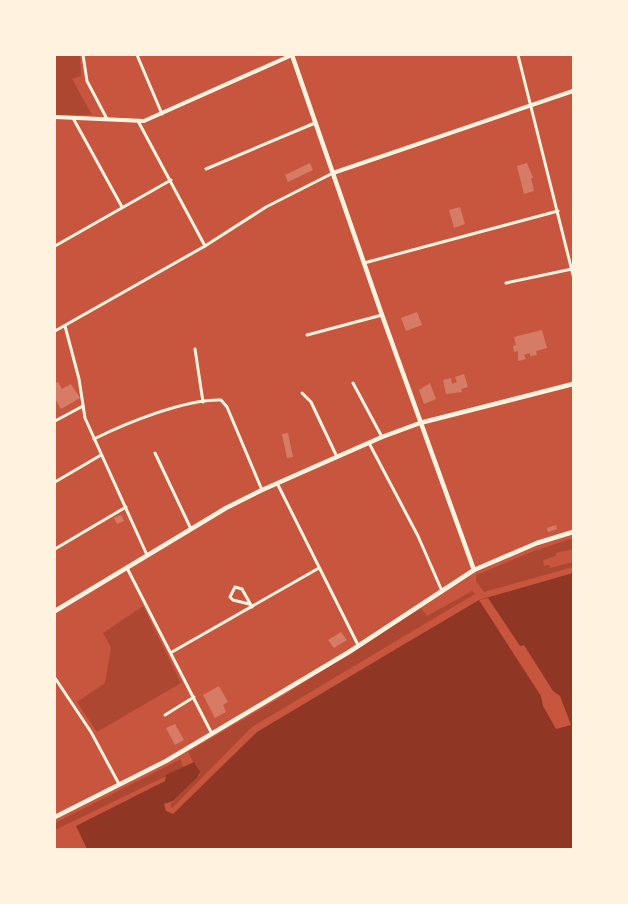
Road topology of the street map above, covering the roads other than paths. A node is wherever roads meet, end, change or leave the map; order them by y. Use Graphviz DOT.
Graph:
graph roads {
  1 [pos="83,55"];
  2 [pos="137,55"];
  3 [pos="292,55"];
  4 [pos="518,55"];
  5 [pos="573,91"];
  6 [pos="531,105"];
  7 [pos="162,114"];
  8 [pos="55,117"];
  9 [pos="72,118"];
  10 [pos="107,119"];
  11 [pos="138,120"];
  12 [pos="315,123"];
  13 [pos="206,169"];
  14 [pos="333,173"];
  15 [pos="170,180"];
  16 [pos="122,207"];
  17 [pos="558,211"];
  18 [pos="55,246"];
  19 [pos="205,246"];
  20 [pos="364,263"];
  21 [pos="572,269"];
  22 [pos="573,275"];
  23 [pos="506,283"];
  24 [pos="382,315"];
  25 [pos="65,326"];
  26 [pos="55,331"];
  27 [pos="307,335"];
  28 [pos="195,350"];
  29 [pos="353,383"];
  30 [pos="573,384"];
  31 [pos="302,393"];
  32 [pos="203,402"];
  33 [pos="83,406"];
  34 [pos="55,421"];
  35 [pos="420,423"];
  36 [pos="382,437"];
  37 [pos="94,439"];
  38 [pos="369,443"];
  39 [pos="155,453"];
  40 [pos="101,455"];
  41 [pos="337,457"];
  42 [pos="55,482"];
  43 [pos="278,483"];
  44 [pos="262,490"];
  45 [pos="126,506"];
  46 [pos="191,529"];
  47 [pos="573,532"];
  48 [pos="55,549"];
  49 [pos="147,555"];
  50 [pos="127,568"];
  51 [pos="319,568"];
  52 [pos="474,570"];
  53 [pos="442,591"];
  54 [pos="251,606"];
  55 [pos="55,610"];
  56 [pos="358,646"];
  57 [pos="172,652"];
  58 [pos="55,678"];
  59 [pos="194,698"];
  60 [pos="165,715"];
  61 [pos="212,734"];
  62 [pos="120,785"];
  63 [pos="55,817"];
  1 -- 10 [label="street"];
  2 -- 7 [label="street"];
  3 -- 7 [label="street"];
  3 -- 12 [label="main road"];
  4 -- 6 [label="street"];
  5 -- 6 [label="street"];
  6 -- 14 [label="street"];
  6 -- 17 [label="street"];
  7 -- 11 [label="street"];
  8 -- 9 [label="street"];
  9 -- 10 [label="street"];
  9 -- 16 [label="street"];
  10 -- 11 [label="street"];
  11 -- 15 [label="street"];
  12 -- 13 [label="street"];
  12 -- 14 [label="main road"];
  14 -- 19 [label="street"];
  14 -- 20 [label="main road"];
  15 -- 16 [label="street"];
  15 -- 19 [label="street"];
  16 -- 18 [label="street"];
  17 -- 20 [label="street"];
  17 -- 21 [label="street"];
  19 -- 25 [label="street"];
  20 -- 24 [label="main road"];
  21 -- 22 [label="street"];
  21 -- 23 [label="street"];
  24 -- 27 [label="street"];
  24 -- 35 [label="main road"];
  25 -- 26 [label="street"];
  25 -- 33 [label="street"];
  28 -- 32 [label="street"];
  29 -- 36 [label="street"];
  30 -- 35 [label="main road"];
  31 -- 41 [label="street"];
  32 -- 37 [label="street"];
  32 -- 44 [label="street"];
  33 -- 34 [label="street"];
  33 -- 37 [label="street"];
  35 -- 36 [label="main road"];
  35 -- 52 [label="main road"];
  36 -- 38 [label="main road"];
  37 -- 40 [label="street"];
  38 -- 41 [label="main road"];
  38 -- 53 [label="street"];
  39 -- 46 [label="street"];
  40 -- 42 [label="street"];
  40 -- 45 [label="street"];
  41 -- 43 [label="main road"];
  43 -- 44 [label="main road"];
  43 -- 51 [label="street"];
  44 -- 46 [label="main road"];
  45 -- 48 [label="street"];
  45 -- 49 [label="street"];
  46 -- 49 [label="main road"];
  47 -- 52 [label="main road"];
  49 -- 50 [label="main road"];
  50 -- 55 [label="main road"];
  50 -- 57 [label="street"];
  51 -- 54 [label="street"];
  51 -- 56 [label="street"];
  52 -- 53 [label="main road"];
  53 -- 56 [label="main road"];
  54 -- 54 [label="street"];
  54 -- 57 [label="street"];
  56 -- 61 [label="main road"];
  57 -- 59 [label="street"];
  58 -- 62 [label="street"];
  59 -- 60 [label="street"];
  59 -- 61 [label="street"];
  61 -- 62 [label="main road"];
  62 -- 63 [label="main road"];
}
